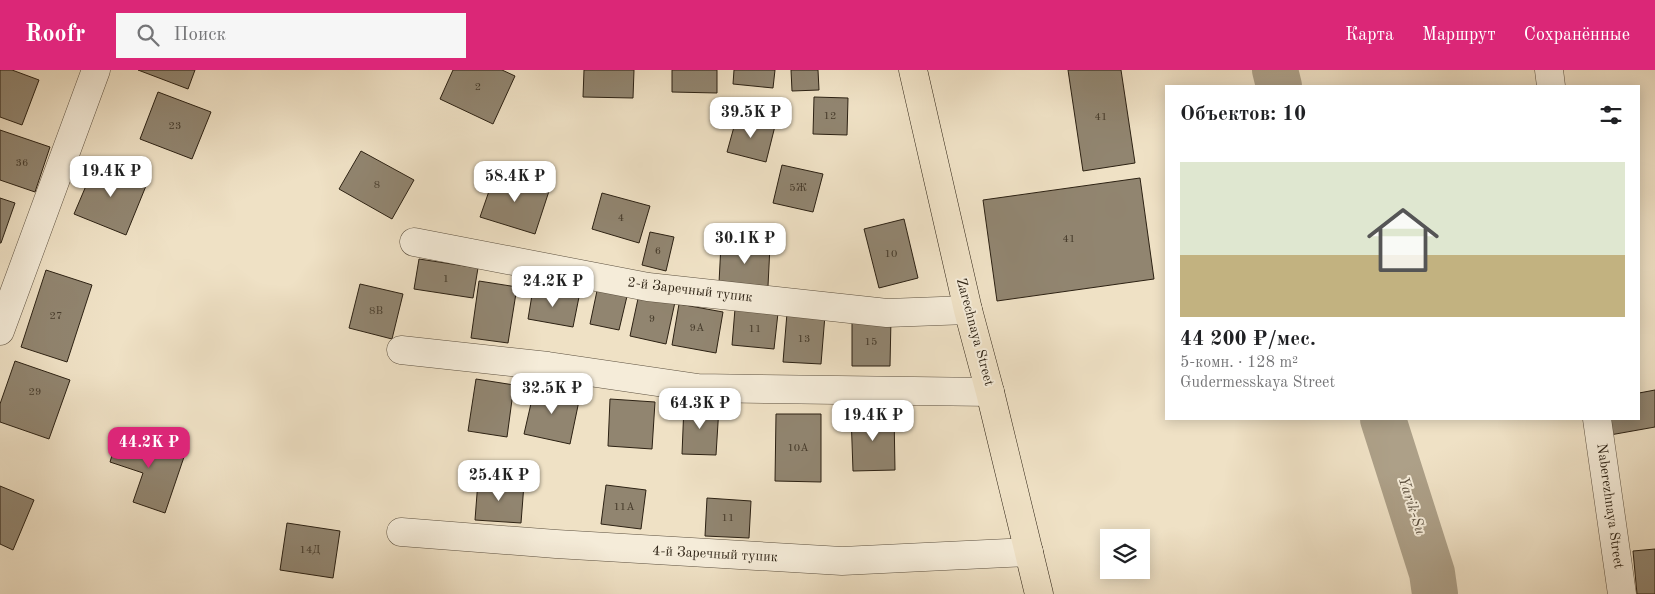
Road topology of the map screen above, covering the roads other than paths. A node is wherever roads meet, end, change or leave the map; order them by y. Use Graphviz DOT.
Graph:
graph roads {
  1 [pos="96,70"];
  2 [pos="912,70"];
  3 [pos="1549,70"];
  4 [pos="1551,85"];
  5 [pos="414,242"];
  6 [pos="968,310"];
  7 [pos="0,331"];
  8 [pos="401,350"];
  9 [pos="990,392"];
  10 [pos="1598,420"];
  11 [pos="401,532"];
  12 [pos="1029,552"];
  13 [pos="1039,594"];
  14 [pos="1622,594"];
  1 -- 7 [label="street"];
  2 -- 6 [label="main road, Zarechnaya Street"];
  3 -- 4 [label="street"];
  5 -- 6 [label="street, 2-й Заречный тупик"];
  6 -- 9 [label="main road, Zarechnaya Street"];
  8 -- 9 [label="street"];
  9 -- 12 [label="main road, Zarechnaya Street"];
  10 -- 14 [label="street, Naberezhnaya Street"];
  11 -- 12 [label="street, 4-й Заречный тупик"];
  12 -- 13 [label="main road, Zarechnaya Street"];
}
